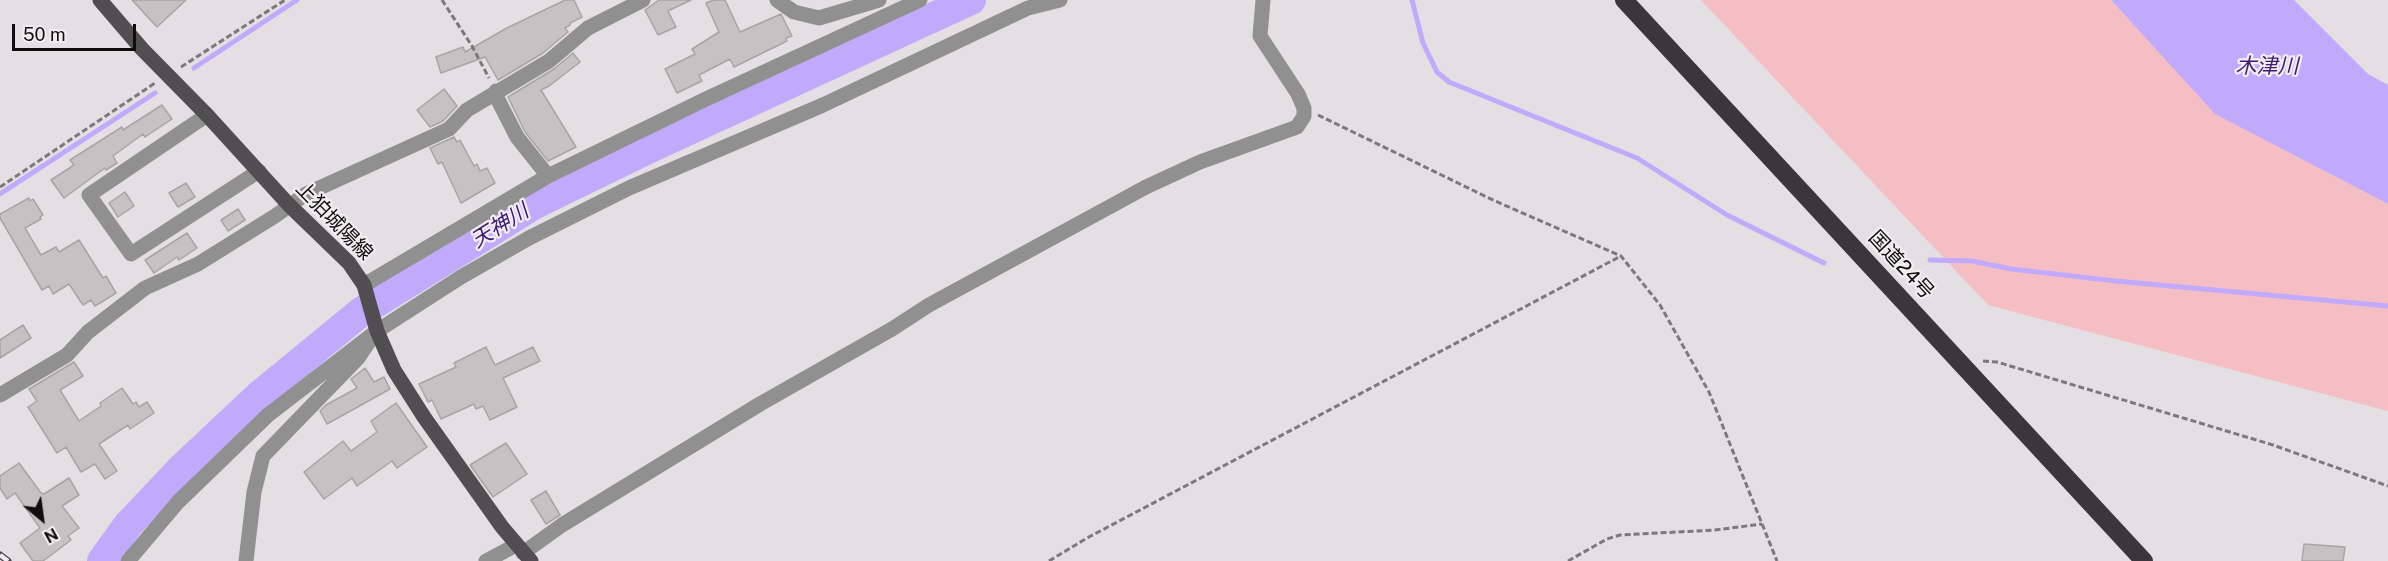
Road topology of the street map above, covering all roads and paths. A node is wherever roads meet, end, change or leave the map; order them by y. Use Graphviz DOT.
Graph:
graph roads {
  1 [pos="100,0"];
  2 [pos="285,0"];
  3 [pos="442,0"];
  4 [pos="643,0"];
  5 [pos="777,0"];
  6 [pos="879,0"];
  7 [pos="920,0"];
  8 [pos="1060,0"];
  9 [pos="1263,0"];
  10 [pos="1624,0"];
  11 [pos="167,74"];
  12 [pos="496,92"];
  13 [pos="1304,108"];
  14 [pos="207,115"];
  15 [pos="259,171"];
  16 [pos="548,176"];
  17 [pos="0,187"];
  18 [pos="289,206"];
  19 [pos="1621,256"];
  20 [pos="366,289"];
  21 [pos="375,325"];
  22 [pos="1957,360"];
  23 [pos="0,395"];
  24 [pos="2388,486"];
  25 [pos="1762,524"];
  26 [pos="523,553"];
  27 [pos="128,561"];
  28 [pos="246,561"];
  29 [pos="486,561"];
  30 [pos="1049,561"];
  31 [pos="1569,561"];
  32 [pos="1777,561"];
  33 [pos="2144,561"];
  1 -- 11 [label="main road, 上狛城陽線"];
  2 -- 11 [label="path"];
  3 -- 12 [label="path"];
  4 -- 12 [label="street"];
  5 -- 6 [label="street"];
  7 -- 16 [label="street"];
  8 -- 21 [label="street"];
  9 -- 13 [label="street"];
  10 -- 22 [label="highway, 国道24号"];
  11 -- 14 [label="main road, 上狛城陽線"];
  11 -- 17 [label="path"];
  12 -- 16 [label="street"];
  12 -- 18 [label="street"];
  13 -- 19 [label="path"];
  13 -- 26 [label="street"];
  14 -- 15 [label="main road, 上狛城陽線"];
  14 -- 15 [label="street"];
  15 -- 18 [label="main road, 上狛城陽線"];
  16 -- 20 [label="street"];
  18 -- 20 [label="main road, 上狛城陽線"];
  18 -- 23 [label="street"];
  19 -- 25 [label="path"];
  19 -- 30 [label="path"];
  20 -- 21 [label="main road, 上狛城陽線"];
  21 -- 26 [label="main road, 上狛城陽線"];
  21 -- 27 [label="street"];
  21 -- 28 [label="street"];
  22 -- 24 [label="path"];
  22 -- 33 [label="highway, 国道24号"];
  25 -- 31 [label="path"];
  25 -- 32 [label="path"];
  26 -- 29 [label="street"];
}
